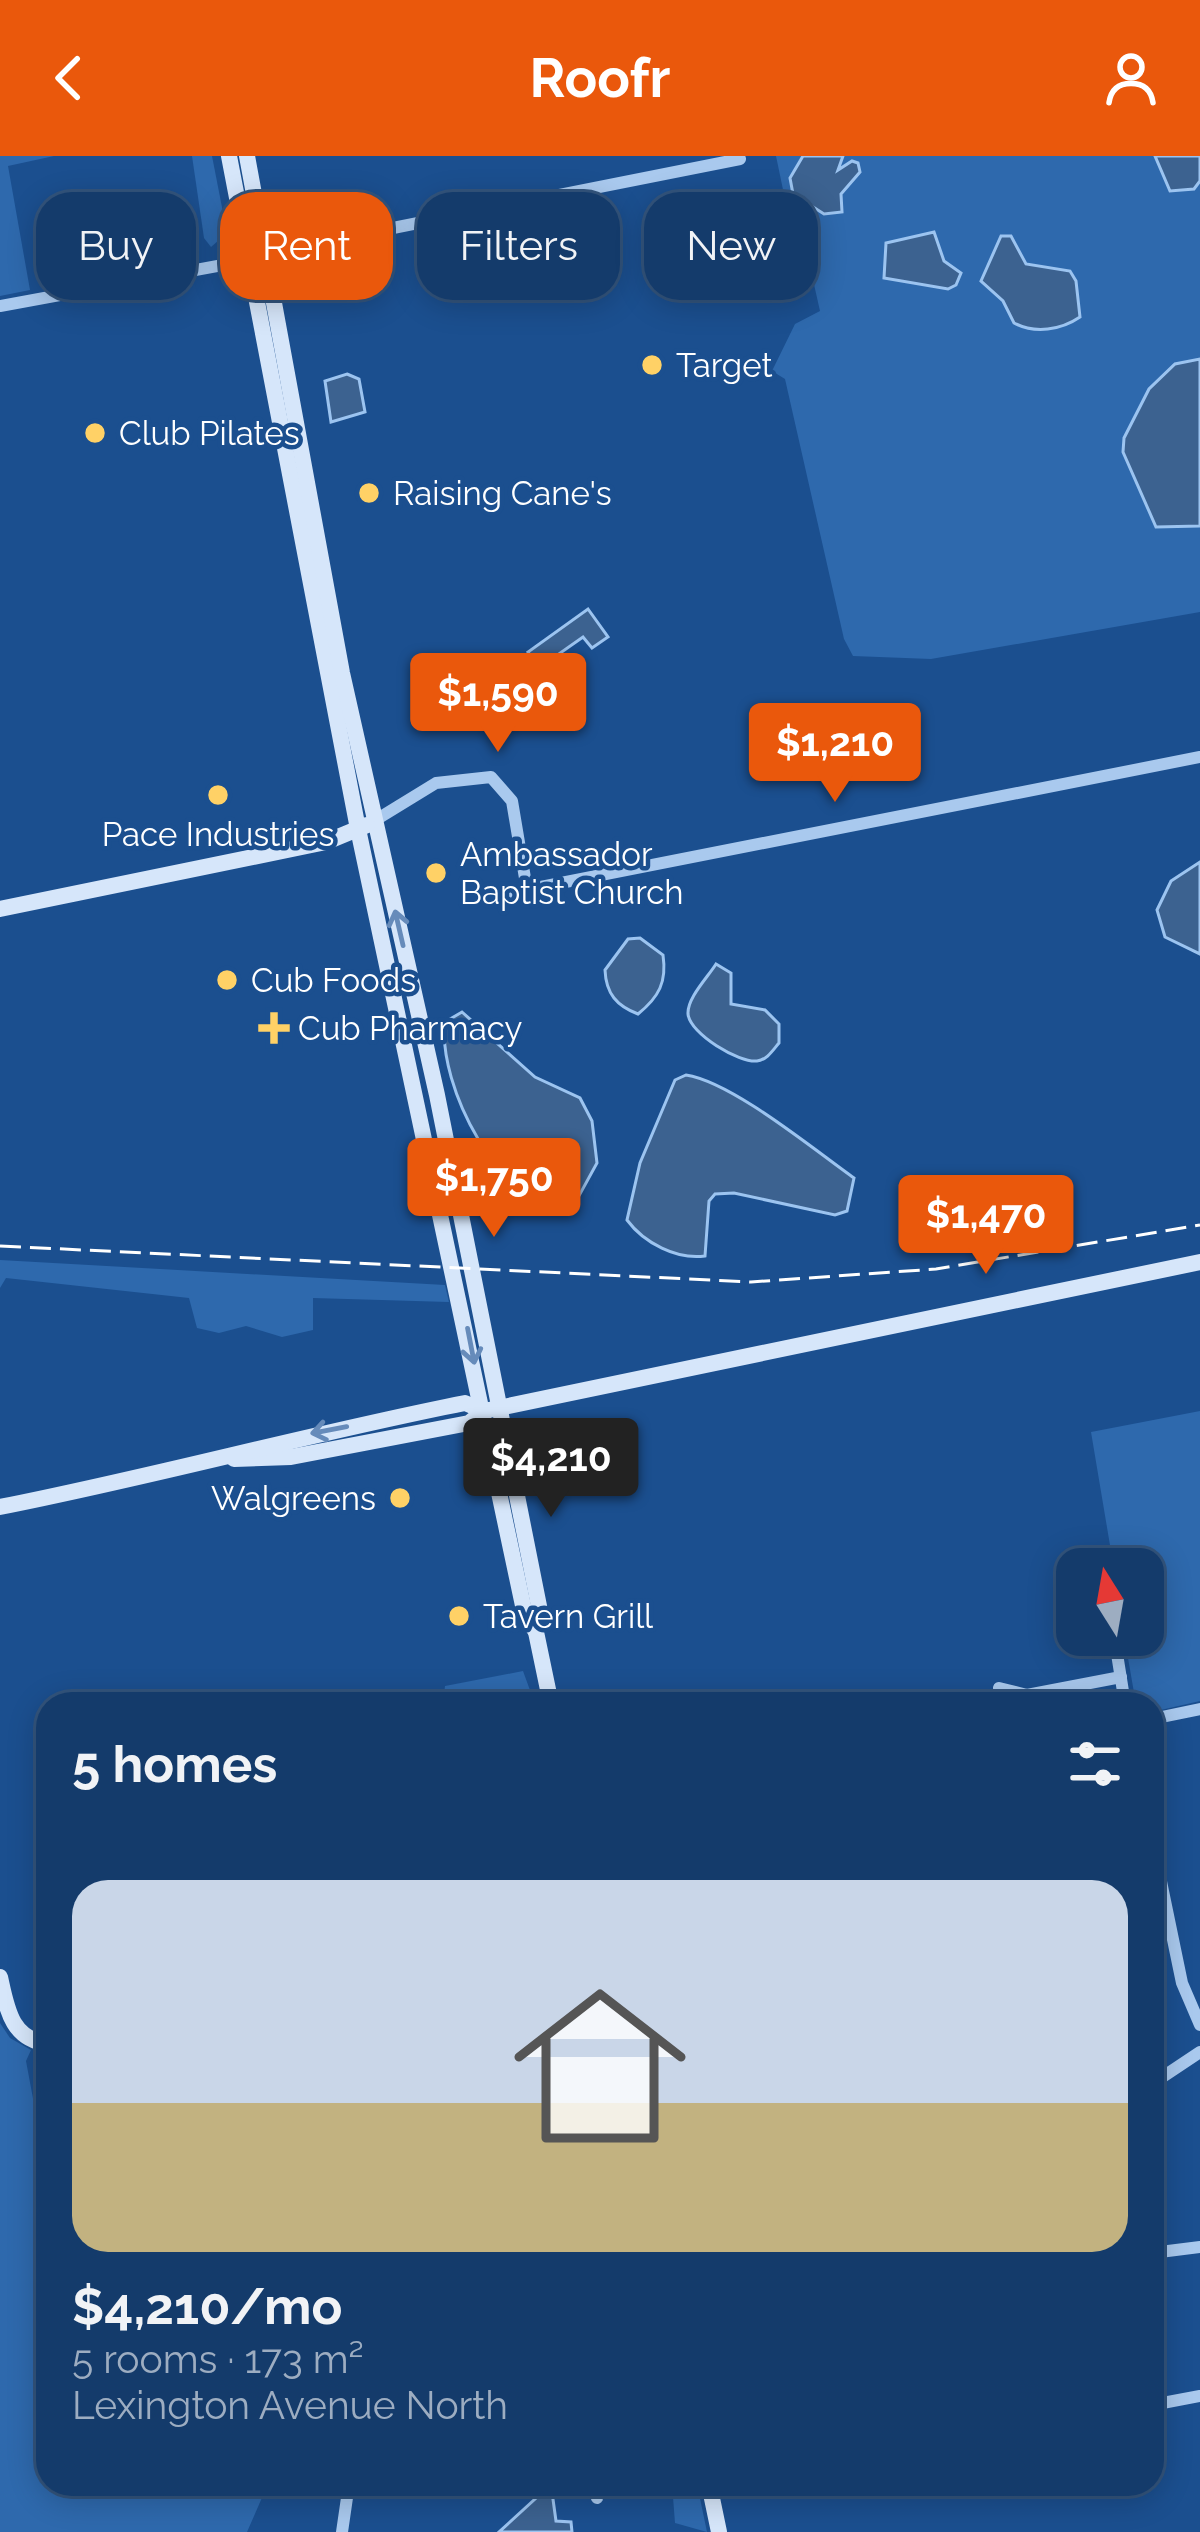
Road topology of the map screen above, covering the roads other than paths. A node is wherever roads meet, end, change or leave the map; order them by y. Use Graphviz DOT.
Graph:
graph roads {
  1 [pos="229,156"];
  2 [pos="247,156"];
  3 [pos="740,159"];
  4 [pos="239,192"];
  5 [pos="251,192"];
  6 [pos="393,229"];
  7 [pos="220,265"];
  8 [pos="266,300"];
  9 [pos="0,307"];
  10 [pos="1200,757"];
  11 [pos="366,825"];
  12 [pos="527,890"];
  13 [pos="480,899"];
  14 [pos="0,909"];
  15 [pos="1200,1262"];
  16 [pos="493,1409"];
  17 [pos="0,1508"];
  18 [pos="1117,1656"];
  19 [pos="1121,1678"];
  20 [pos="1000,1688"];
  21 [pos="548,1692"];
  22 [pos="1016,1692"];
  23 [pos="1044,1692"];
  24 [pos="1123,1692"];
  25 [pos="1200,1709"];
  26 [pos="1164,1716"];
  27 [pos="1164,1896"];
  28 [pos="0,1977"];
  29 [pos="1200,2025"];
  30 [pos="36,2041"];
  31 [pos="1200,2052"];
  32 [pos="1164,2076"];
  33 [pos="1200,2247"];
  34 [pos="1164,2252"];
  35 [pos="1200,2396"];
  36 [pos="1164,2403"];
  37 [pos="347,2496"];
  38 [pos="712,2496"];
  39 [pos="342,2532"];
  40 [pos="719,2532"];
  1 -- 4 [label="main road"];
  2 -- 5 [label="main road"];
  3 -- 6 [label="street"];
  7 -- 9 [label="street"];
  8 -- 11 [label="main road"];
  10 -- 12 [label="street"];
  11 -- 12 [label="street"];
  11 -- 14 [label="main road"];
  11 -- 16 [label="main road"];
  12 -- 13 [label="street"];
  15 -- 16 [label="main road"];
  16 -- 17 [label="main road"];
  16 -- 21 [label="main road"];
  18 -- 19 [label="street"];
  19 -- 23 [label="street"];
  19 -- 24 [label="street"];
  20 -- 22 [label="street"];
  25 -- 26 [label="street"];
  27 -- 29 [label="street"];
  28 -- 30 [label="main road"];
  31 -- 32 [label="street"];
  33 -- 34 [label="street"];
  35 -- 36 [label="street"];
  37 -- 39 [label="street"];
  38 -- 40 [label="main road"];
}
